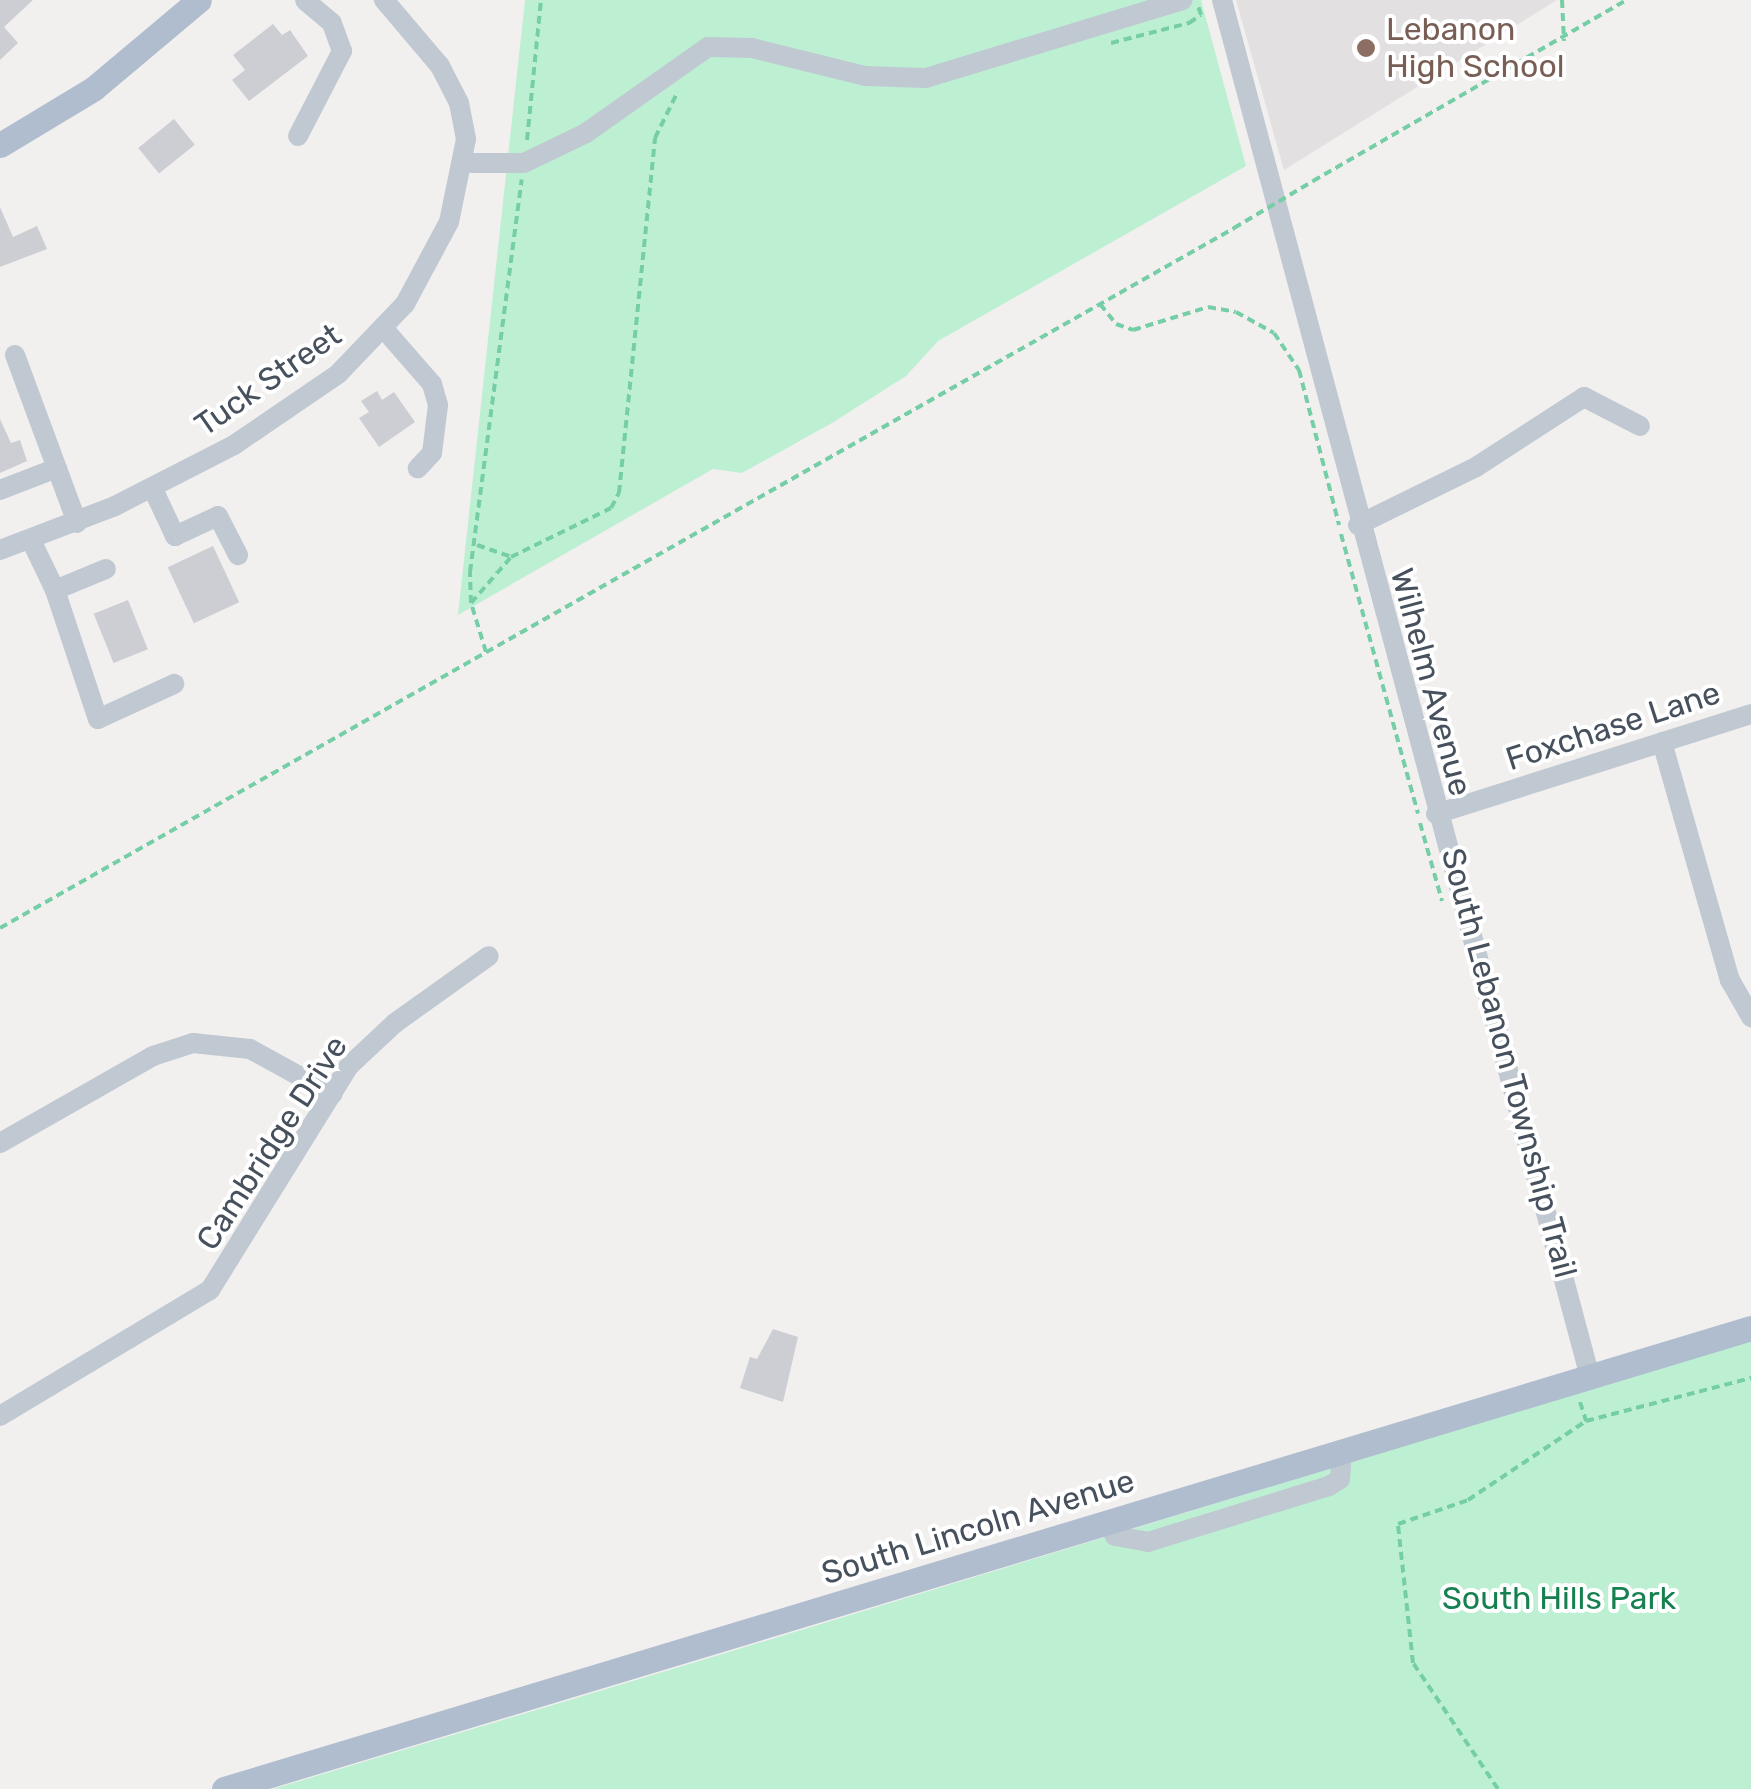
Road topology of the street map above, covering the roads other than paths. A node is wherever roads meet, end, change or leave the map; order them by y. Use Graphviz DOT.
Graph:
graph roads {
  1 [pos="198,0"];
  2 [pos="305,0"];
  3 [pos="384,0"];
  4 [pos="1182,0"];
  5 [pos="1222,0"];
  6 [pos="298,136"];
  7 [pos="0,145"];
  8 [pos="466,163"];
  9 [pos="384,330"];
  10 [pos="14,355"];
  11 [pos="1640,426"];
  12 [pos="57,468"];
  13 [pos="418,468"];
  14 [pos="152,489"];
  15 [pos="0,490"];
  16 [pos="78,522"];
  17 [pos="1358,525"];
  18 [pos="31,540"];
  19 [pos="0,550"];
  20 [pos="238,555"];
  21 [pos="106,568"];
  22 [pos="55,590"];
  23 [pos="174,684"];
  24 [pos="1751,714"];
  25 [pos="1662,742"];
  26 [pos="1436,814"];
  27 [pos="488,956"];
  28 [pos="1751,1016"];
  29 [pos="332,1094"];
  30 [pos="0,1143"];
  31 [pos="1751,1328"];
  32 [pos="1581,1379"];
  33 [pos="0,1416"];
  34 [pos="224,1789"];
  1 -- 7 [label="main road"];
  2 -- 6 [label="street"];
  3 -- 8 [label="street, Tuck Street"];
  4 -- 8 [label="street"];
  5 -- 17 [label="street, Wilhelm Avenue"];
  8 -- 9 [label="street, Tuck Street"];
  9 -- 13 [label="street"];
  9 -- 14 [label="street, Tuck Street"];
  10 -- 12 [label="street"];
  11 -- 17 [label="street"];
  12 -- 15 [label="street"];
  12 -- 16 [label="street"];
  14 -- 16 [label="street, Tuck Street"];
  14 -- 20 [label="street"];
  16 -- 18 [label="street, Tuck Street"];
  17 -- 26 [label="street, Wilhelm Avenue"];
  18 -- 19 [label="street, Tuck Street"];
  18 -- 22 [label="street"];
  21 -- 22 [label="street"];
  22 -- 23 [label="street"];
  24 -- 25 [label="street, Foxchase Lane"];
  25 -- 26 [label="street, Foxchase Lane"];
  25 -- 28 [label="street"];
  26 -- 32 [label="street, Wilhelm Avenue"];
  27 -- 29 [label="street, Cambridge Drive"];
  29 -- 30 [label="street"];
  29 -- 33 [label="street, Cambridge Drive"];
  31 -- 32 [label="main road, South Lincoln Avenue"];
  32 -- 34 [label="main road, South Lincoln Avenue"];
}
